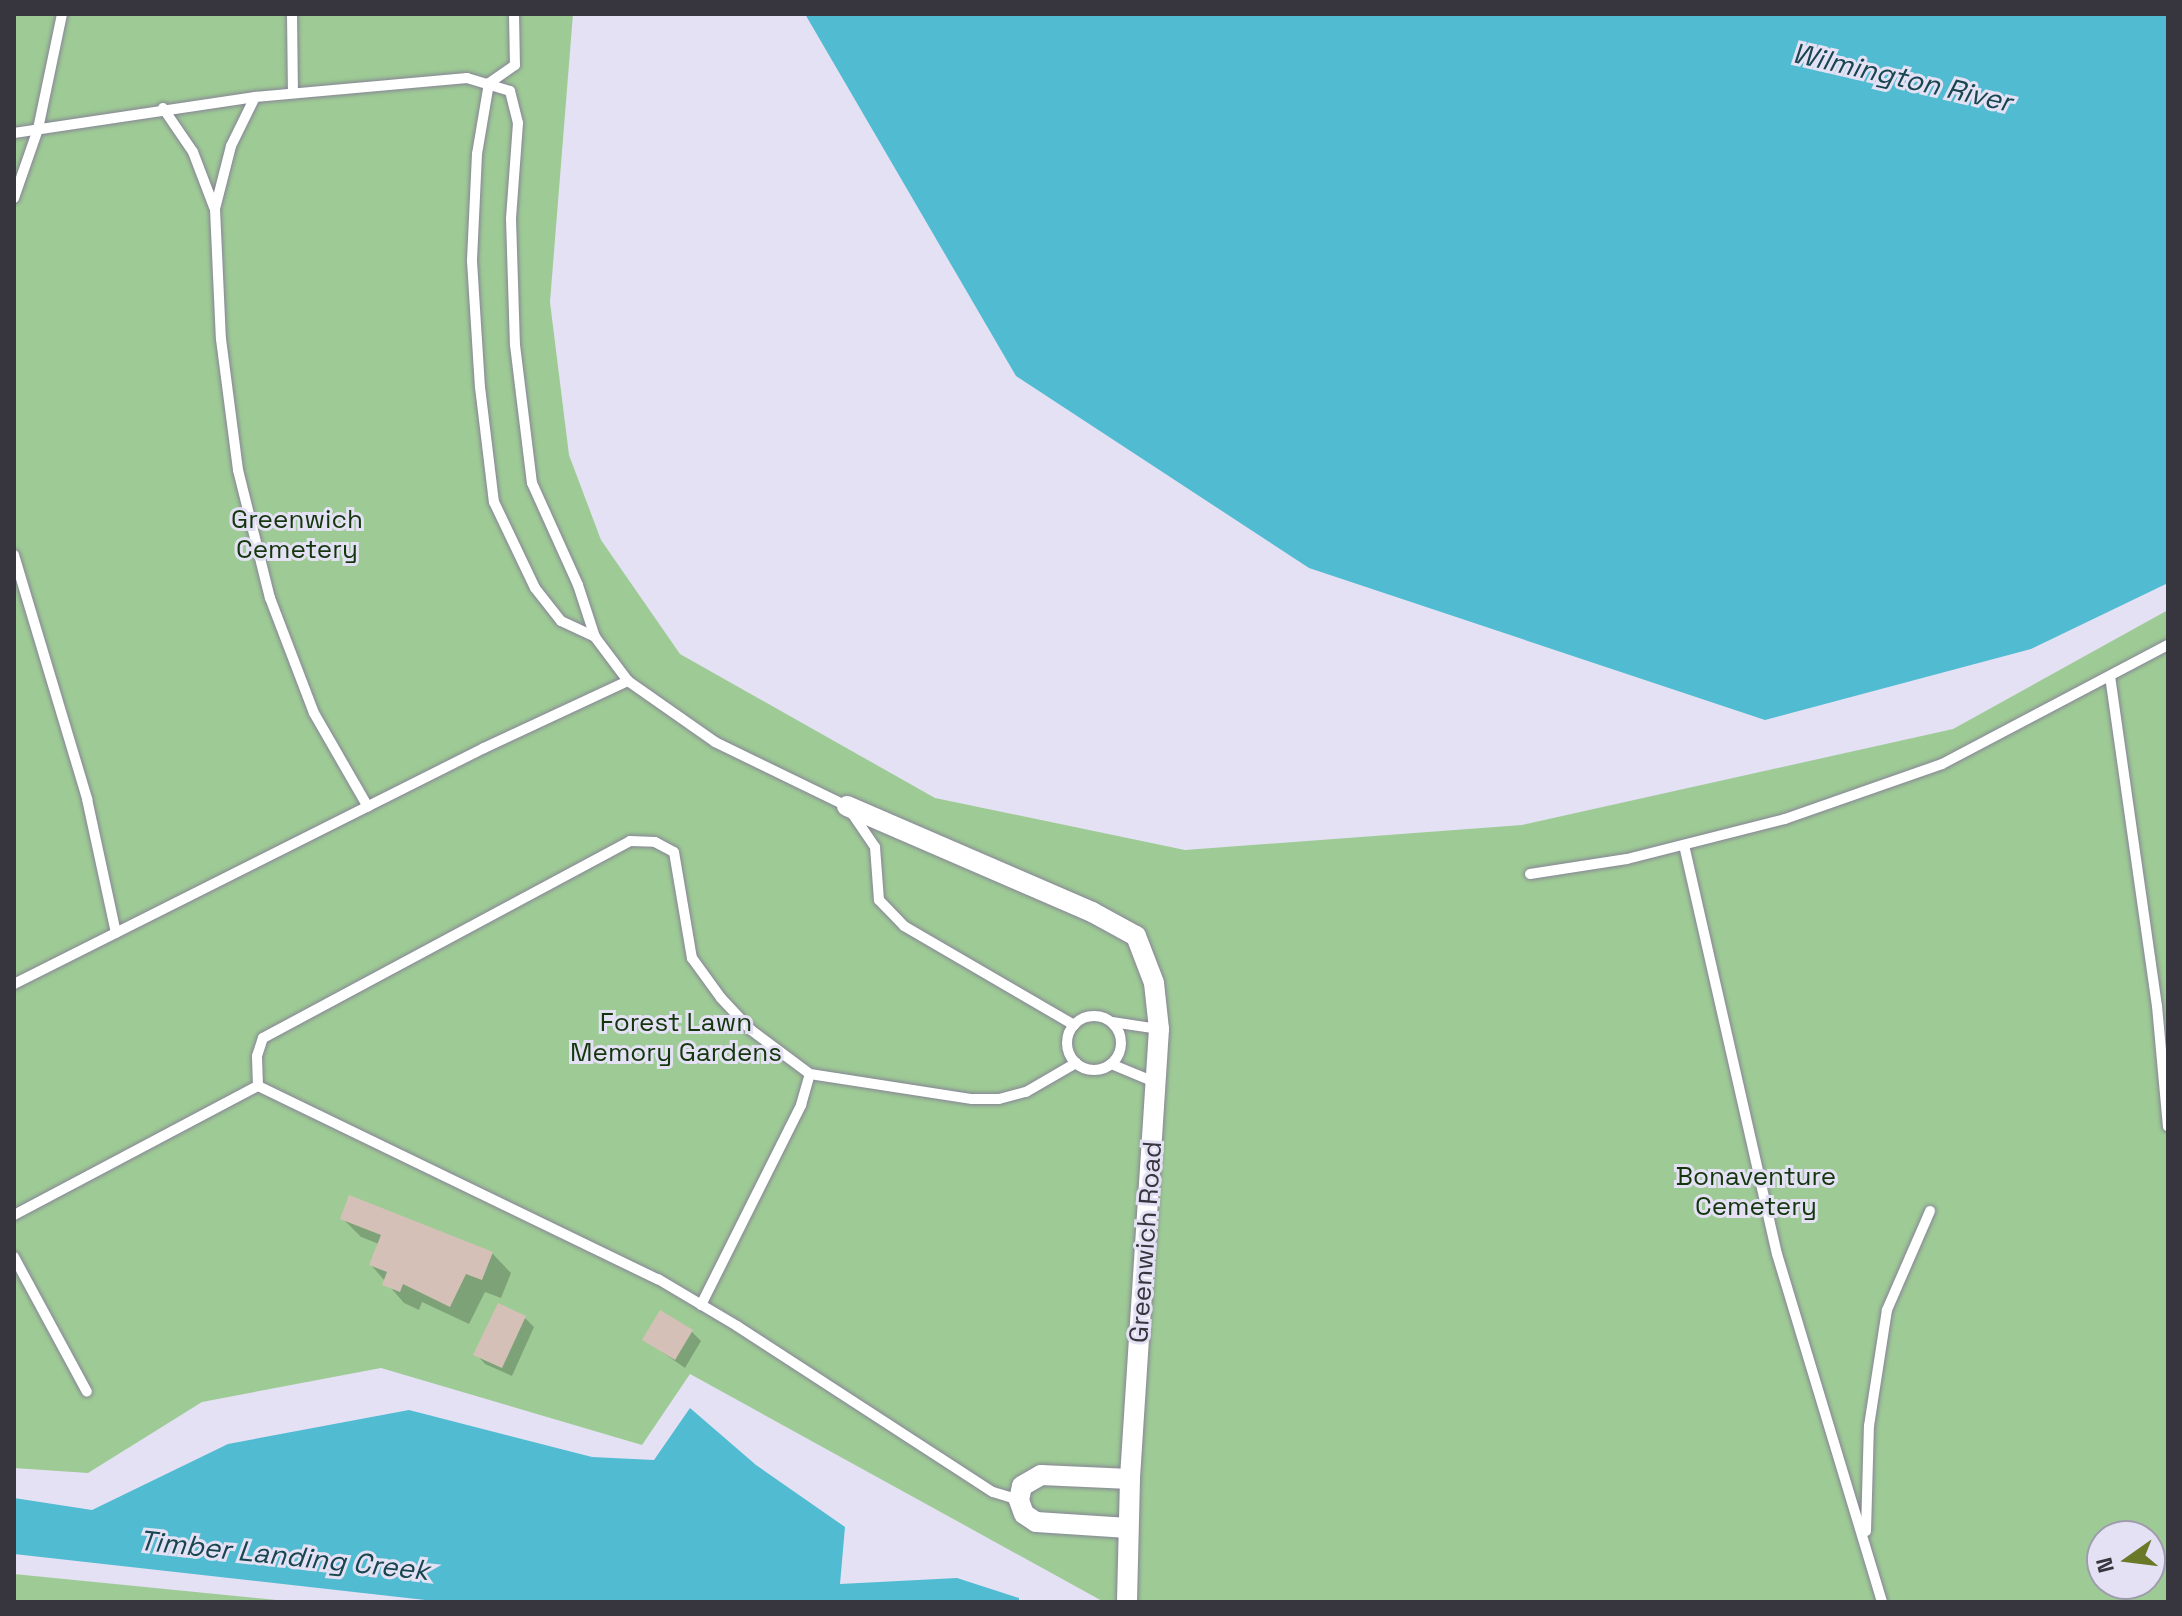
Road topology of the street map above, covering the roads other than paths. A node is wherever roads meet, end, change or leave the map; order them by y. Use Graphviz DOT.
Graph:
graph roads {
  1 [pos="62,14"];
  2 [pos="292,14"];
  3 [pos="514,14"];
  4 [pos="489,83"];
  5 [pos="293,93"];
  6 [pos="255,97"];
  7 [pos="163,108"];
  8 [pos="38,129"];
  9 [pos="14,133"];
  10 [pos="14,198"];
  11 [pos="215,209"];
  12 [pos="14,555"];
  13 [pos="595,637"];
  14 [pos="2168,645"];
  15 [pos="2110,676"];
  16 [pos="628,681"];
  17 [pos="847,806"];
  18 [pos="368,807"];
  19 [pos="1684,845"];
  20 [pos="1530,874"];
  21 [pos="116,933"];
  22 [pos="14,984"];
  23 [pos="1112,1022"];
  24 [pos="1074,1025"];
  25 [pos="1159,1029"];
  26 [pos="1076,1063"];
  27 [pos="1111,1064"];
  28 [pos="810,1074"];
  29 [pos="1157,1083"];
  30 [pos="258,1086"];
  31 [pos="2168,1127"];
  32 [pos="1930,1211"];
  33 [pos="14,1215"];
  34 [pos="14,1257"];
  35 [pos="701,1305"];
  36 [pos="87,1392"];
  37 [pos="1130,1479"];
  38 [pos="1019,1500"];
  39 [pos="1128,1528"];
  40 [pos="1866,1539"];
  41 [pos="1127,1602"];
  42 [pos="1882,1602"];
  1 -- 8 [label="lane"];
  2 -- 5 [label="lane"];
  3 -- 4 [label="lane"];
  4 -- 5 [label="lane"];
  4 -- 13 [label="lane"];
  4 -- 13 [label="lane"];
  5 -- 6 [label="lane"];
  6 -- 7 [label="lane"];
  6 -- 11 [label="lane"];
  7 -- 8 [label="lane"];
  7 -- 11 [label="lane"];
  8 -- 9 [label="lane"];
  8 -- 10 [label="lane"];
  11 -- 18 [label="lane"];
  12 -- 21 [label="lane"];
  13 -- 16 [label="lane"];
  14 -- 15 [label="lane"];
  15 -- 19 [label="lane"];
  15 -- 31 [label="lane"];
  16 -- 17 [label="lane"];
  16 -- 18 [label="lane"];
  17 -- 24 [label="lane"];
  17 -- 25 [label="street, Greenwich Road"];
  18 -- 21 [label="lane"];
  19 -- 20 [label="lane"];
  19 -- 40 [label="lane"];
  21 -- 22 [label="lane"];
  23 -- 24 [label="lane"];
  23 -- 25 [label="lane"];
  23 -- 27 [label="lane"];
  24 -- 26 [label="lane"];
  25 -- 29 [label="street, Greenwich Road"];
  26 -- 27 [label="lane"];
  26 -- 28 [label="lane"];
  27 -- 29 [label="lane"];
  28 -- 30 [label="lane"];
  28 -- 35 [label="lane"];
  29 -- 37 [label="street, Greenwich Road"];
  30 -- 33 [label="lane"];
  30 -- 35 [label="lane"];
  32 -- 40 [label="lane"];
  34 -- 36 [label="lane"];
  35 -- 38 [label="lane"];
  37 -- 38 [label="street"];
  37 -- 39 [label="street, Greenwich Road"];
  38 -- 39 [label="street"];
  39 -- 41 [label="street, Greenwich Road"];
  40 -- 42 [label="lane"];
}
